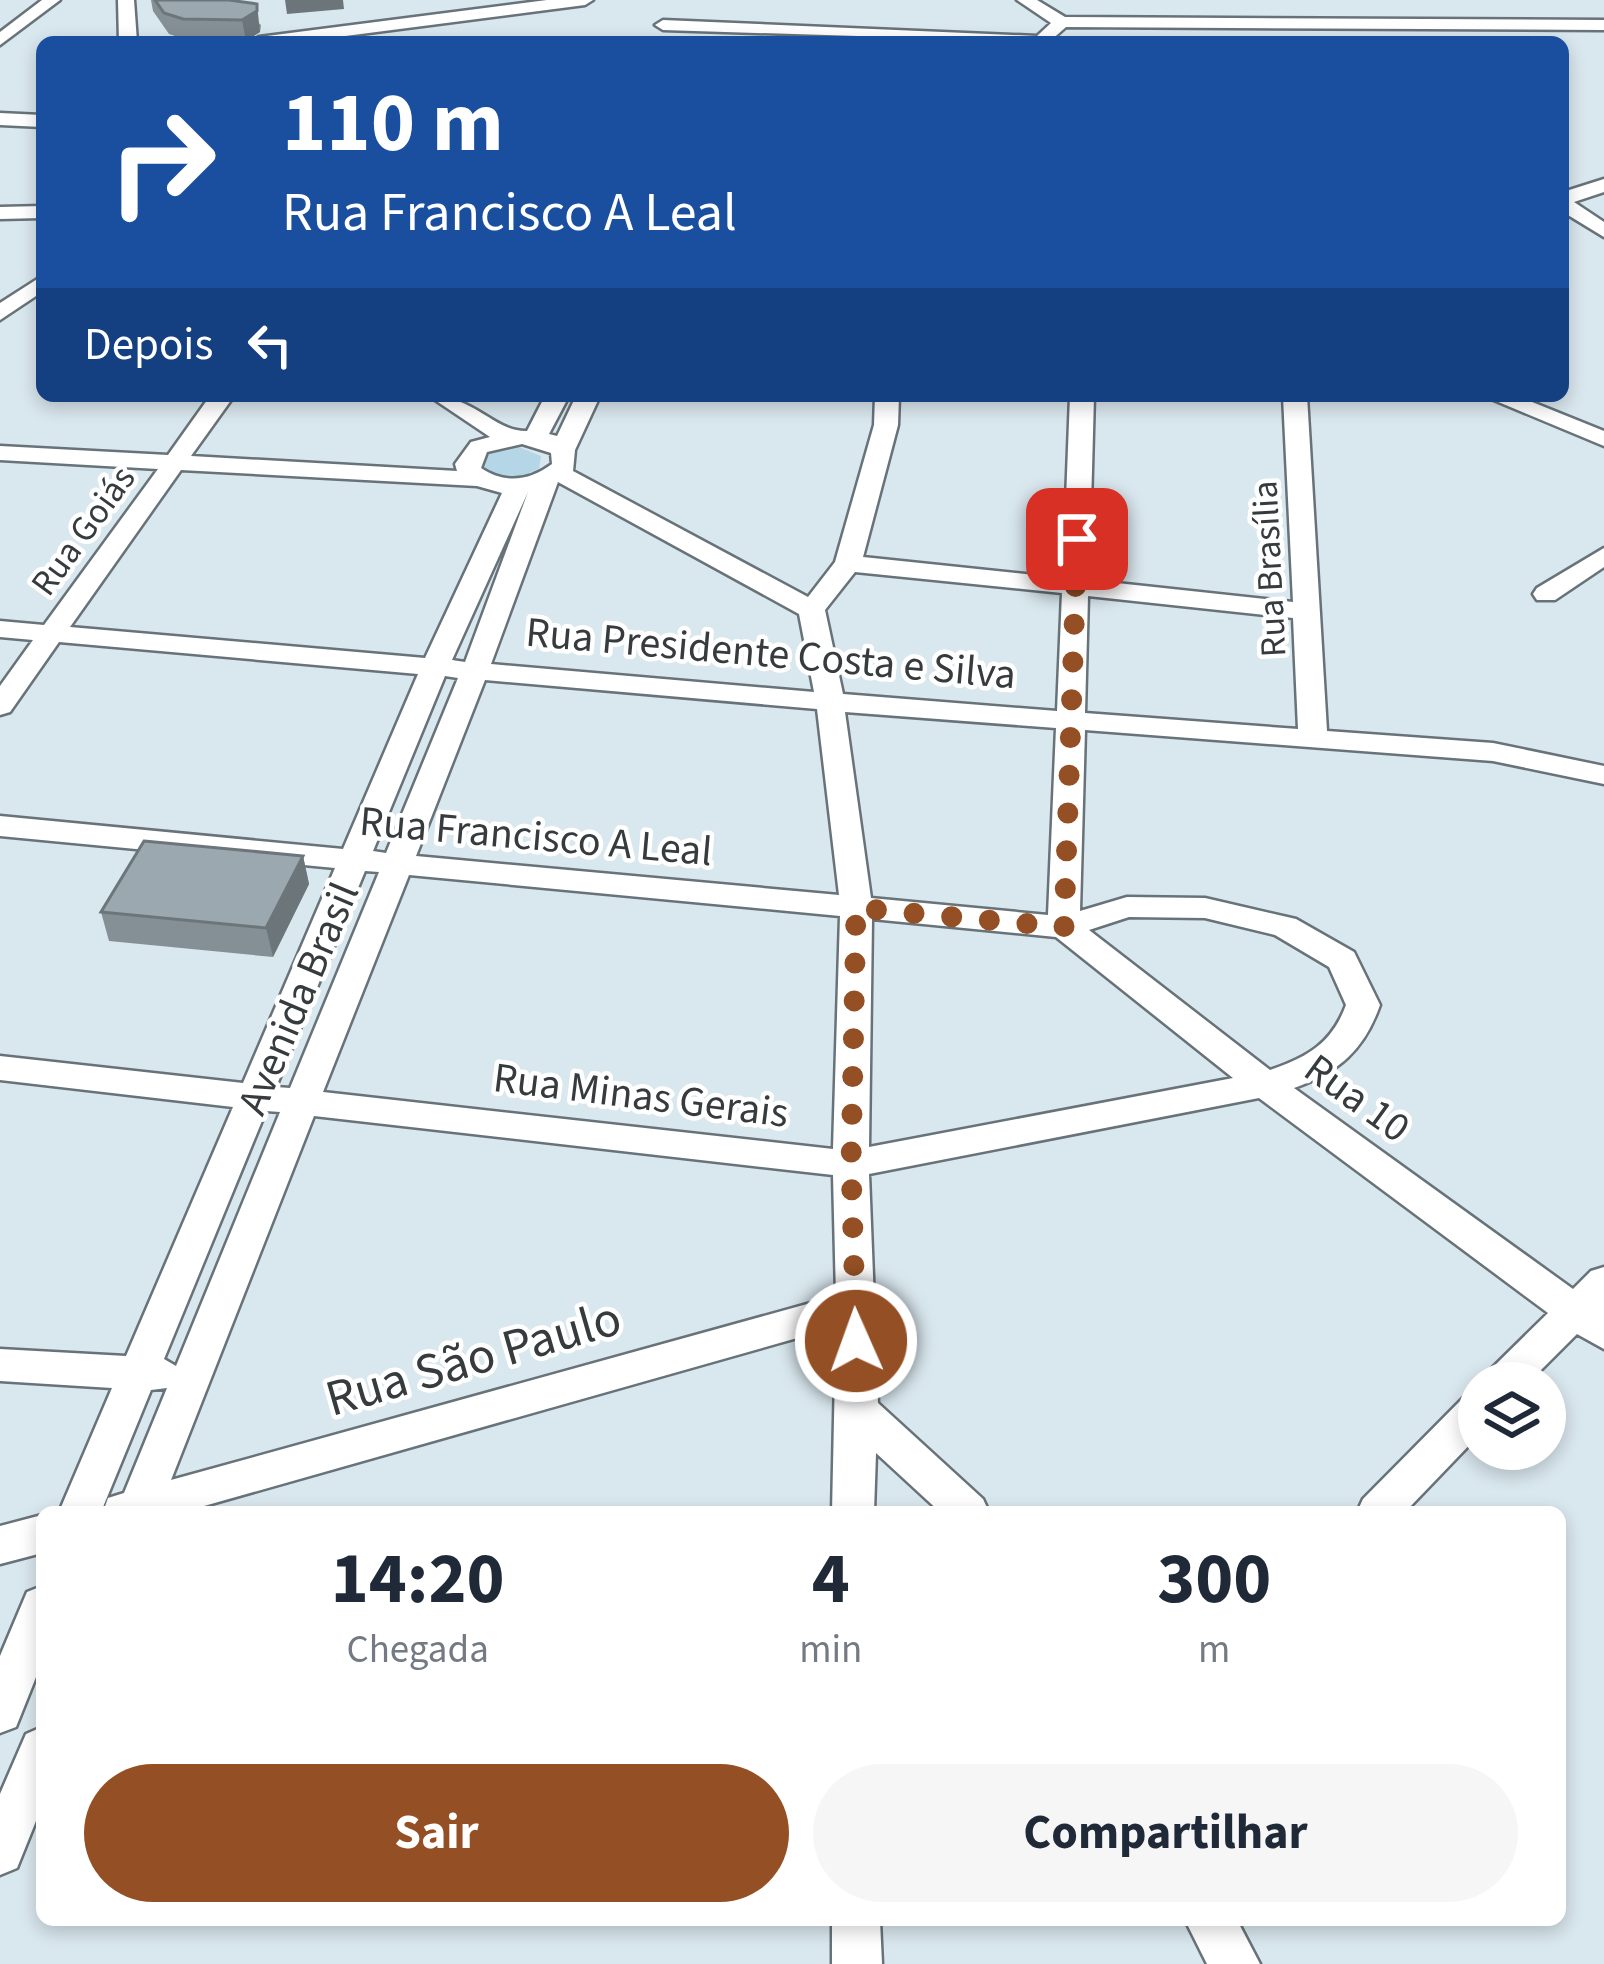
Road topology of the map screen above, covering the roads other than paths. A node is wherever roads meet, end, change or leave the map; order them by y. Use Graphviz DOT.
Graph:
graph roads {
  1 [pos="25,0"];
  2 [pos="52,0"];
  3 [pos="126,0"];
  4 [pos="585,0"];
  5 [pos="669,0"];
  6 [pos="690,0"];
  7 [pos="1025,0"];
  8 [pos="1243,0"];
  9 [pos="1389,0"];
  10 [pos="1575,0"];
  11 [pos="0,19"];
  12 [pos="1254,20"];
  13 [pos="1402,21"];
  14 [pos="1474,21"];
  15 [pos="1062,22"];
  16 [pos="1600,25"];
  17 [pos="662,34"];
  18 [pos="684,34"];
  19 [pos="128,36"];
  20 [pos="306,36"];
  21 [pos="786,36"];
  22 [pos="1046,36"];
  23 [pos="1247,36"];
  24 [pos="1463,36"];
  25 [pos="0,40"];
  26 [pos="0,119"];
  27 [pos="36,121"];
  28 [pos="1569,186"];
  29 [pos="1599,188"];
  30 [pos="1569,199"];
  31 [pos="1569,205"];
  32 [pos="36,207"];
  33 [pos="0,208"];
  34 [pos="1604,231"];
  35 [pos="36,286"];
  36 [pos="3,307"];
  37 [pos="218,402"];
  38 [pos="451,402"];
  39 [pos="553,402"];
  40 [pos="585,402"];
  41 [pos="887,402"];
  42 [pos="1082,402"];
  43 [pos="1295,402"];
  44 [pos="1511,402"];
  45 [pos="508,438"];
  46 [pos="535,438"];
  47 [pos="1604,439"];
  48 [pos="0,453"];
  49 [pos="173,464"];
  50 [pos="546,472"];
  51 [pos="478,479"];
  52 [pos="1604,556"];
  53 [pos="848,563"];
  54 [pos="1075,587"];
  55 [pos="1546,593"];
  56 [pos="812,610"];
  57 [pos="1305,611"];
  58 [pos="0,628"];
  59 [pos="52,633"];
  60 [pos="436,665"];
  61 [pos="476,668"];
  62 [pos="830,702"];
  63 [pos="0,706"];
  64 [pos="1070,720"];
  65 [pos="1313,738"];
  66 [pos="1604,775"];
  67 [pos="0,826"];
  68 [pos="355,860"];
  69 [pos="396,864"];
  70 [pos="856,908"];
  71 [pos="1064,927"];
  72 [pos="0,1068"];
  73 [pos="1265,1084"];
  74 [pos="256,1095"];
  75 [pos="302,1099"];
  76 [pos="851,1164"];
  77 [pos="1604,1282"];
  78 [pos="855,1306"];
  79 [pos="1588,1322"];
  80 [pos="1532,1362"];
  81 [pos="0,1365"];
  82 [pos="139,1373"];
  83 [pos="192,1376"];
  84 [pos="858,1410"];
  85 [pos="1458,1430"];
  86 [pos="83,1506"];
  87 [pos="134,1506"];
  88 [pos="146,1506"];
  89 [pos="853,1506"];
  90 [pos="962,1506"];
  91 [pos="1384,1506"];
  92 [pos="36,1536"];
  93 [pos="0,1545"];
  94 [pos="36,1621"];
  95 [pos="0,1712"];
  96 [pos="36,1764"];
  97 [pos="0,1851"];
  98 [pos="856,1926"];
  99 [pos="1213,1926"];
  100 [pos="857,1964"];
  101 [pos="1235,1964"];
  1 -- 11 [label="street"];
  2 -- 25 [label="street"];
  3 -- 19 [label="street"];
  4 -- 20 [label="street"];
  5 -- 17 [label="street"];
  6 -- 18 [label="street"];
  7 -- 15 [label="street"];
  8 -- 12 [label="street"];
  9 -- 13 [label="street"];
  10 -- 16 [label="street"];
  12 -- 13 [label="street"];
  12 -- 15 [label="street"];
  12 -- 23 [label="street"];
  13 -- 14 [label="street"];
  14 -- 16 [label="street"];
  14 -- 24 [label="street"];
  15 -- 22 [label="street"];
  17 -- 18 [label="street"];
  18 -- 21 [label="street"];
  26 -- 27 [label="street"];
  28 -- 29 [label="street"];
  29 -- 30 [label="street"];
  31 -- 34 [label="street"];
  32 -- 33 [label="street"];
  35 -- 36 [label="street"];
  37 -- 49 [label="street, Rua Goiás"];
  38 -- 45 [label="street"];
  39 -- 46 [label="street"];
  40 -- 50 [label="street, Avenida Brasil"];
  41 -- 53 [label="street"];
  42 -- 54 [label="street"];
  43 -- 57 [label="street, Rua Brasília"];
  44 -- 47 [label="street"];
  45 -- 46 [label="street"];
  45 -- 51 [label="street"];
  46 -- 50 [label="street"];
  48 -- 49 [label="street"];
  49 -- 51 [label="street"];
  49 -- 59 [label="street, Rua Goiás"];
  50 -- 51 [label="street"];
  50 -- 56 [label="street"];
  50 -- 60 [label="street, Avenida Brasil"];
  50 -- 61 [label="street, Avenida Brasil"];
  52 -- 55 [label="street"];
  53 -- 54 [label="street"];
  53 -- 56 [label="street"];
  54 -- 57 [label="street"];
  54 -- 64 [label="street"];
  56 -- 62 [label="street"];
  57 -- 65 [label="street, Rua Brasília"];
  58 -- 59 [label="street, Rua Presidente Costa e Silva"];
  59 -- 60 [label="street, Rua Presidente Costa e Silva"];
  59 -- 63 [label="street, Rua Goiás"];
  60 -- 61 [label="street, Rua Presidente Costa e Silva"];
  60 -- 68 [label="street, Avenida Brasil"];
  61 -- 62 [label="street, Rua Presidente Costa e Silva"];
  61 -- 69 [label="street, Avenida Brasil"];
  62 -- 64 [label="street, Rua Presidente Costa e Silva"];
  62 -- 70 [label="street"];
  64 -- 65 [label="street, Rua Presidente Costa e Silva"];
  64 -- 71 [label="street"];
  65 -- 66 [label="street, Rua Presidente Costa e Silva"];
  67 -- 68 [label="street, Rua Francisco A Leal"];
  68 -- 69 [label="street, Rua Francisco A Leal"];
  68 -- 74 [label="street, Avenida Brasil"];
  69 -- 70 [label="street, Rua Francisco A Leal"];
  69 -- 75 [label="street, Avenida Brasil"];
  70 -- 71 [label="street, Rua Francisco A Leal"];
  70 -- 76 [label="street"];
  71 -- 73 [label="street, Rua 10"];
  71 -- 73 [label="street, Rua Minas Gerais"];
  72 -- 74 [label="street, Rua Minas Gerais"];
  73 -- 76 [label="street, Rua Minas Gerais"];
  73 -- 79 [label="street, Rua 10"];
  74 -- 75 [label="street, Rua Minas Gerais"];
  74 -- 82 [label="street, Avenida Brasil"];
  75 -- 76 [label="street, Rua Minas Gerais"];
  75 -- 83 [label="street, Avenida Brasil"];
  76 -- 78 [label="street"];
  77 -- 79 [label="street"];
  78 -- 84 [label="street"];
  78 -- 88 [label="street, Rua São Paulo"];
  79 -- 80 [label="street"];
  81 -- 82 [label="street"];
  82 -- 83 [label="street"];
  82 -- 86 [label="street, Avenida Brasil"];
  83 -- 87 [label="street, Avenida Brasil"];
  84 -- 89 [label="street"];
  84 -- 90 [label="street"];
  85 -- 91 [label="street"];
  92 -- 93 [label="street"];
  94 -- 95 [label="street"];
  96 -- 97 [label="street"];
  98 -- 100 [label="street"];
  99 -- 101 [label="street"];
}
